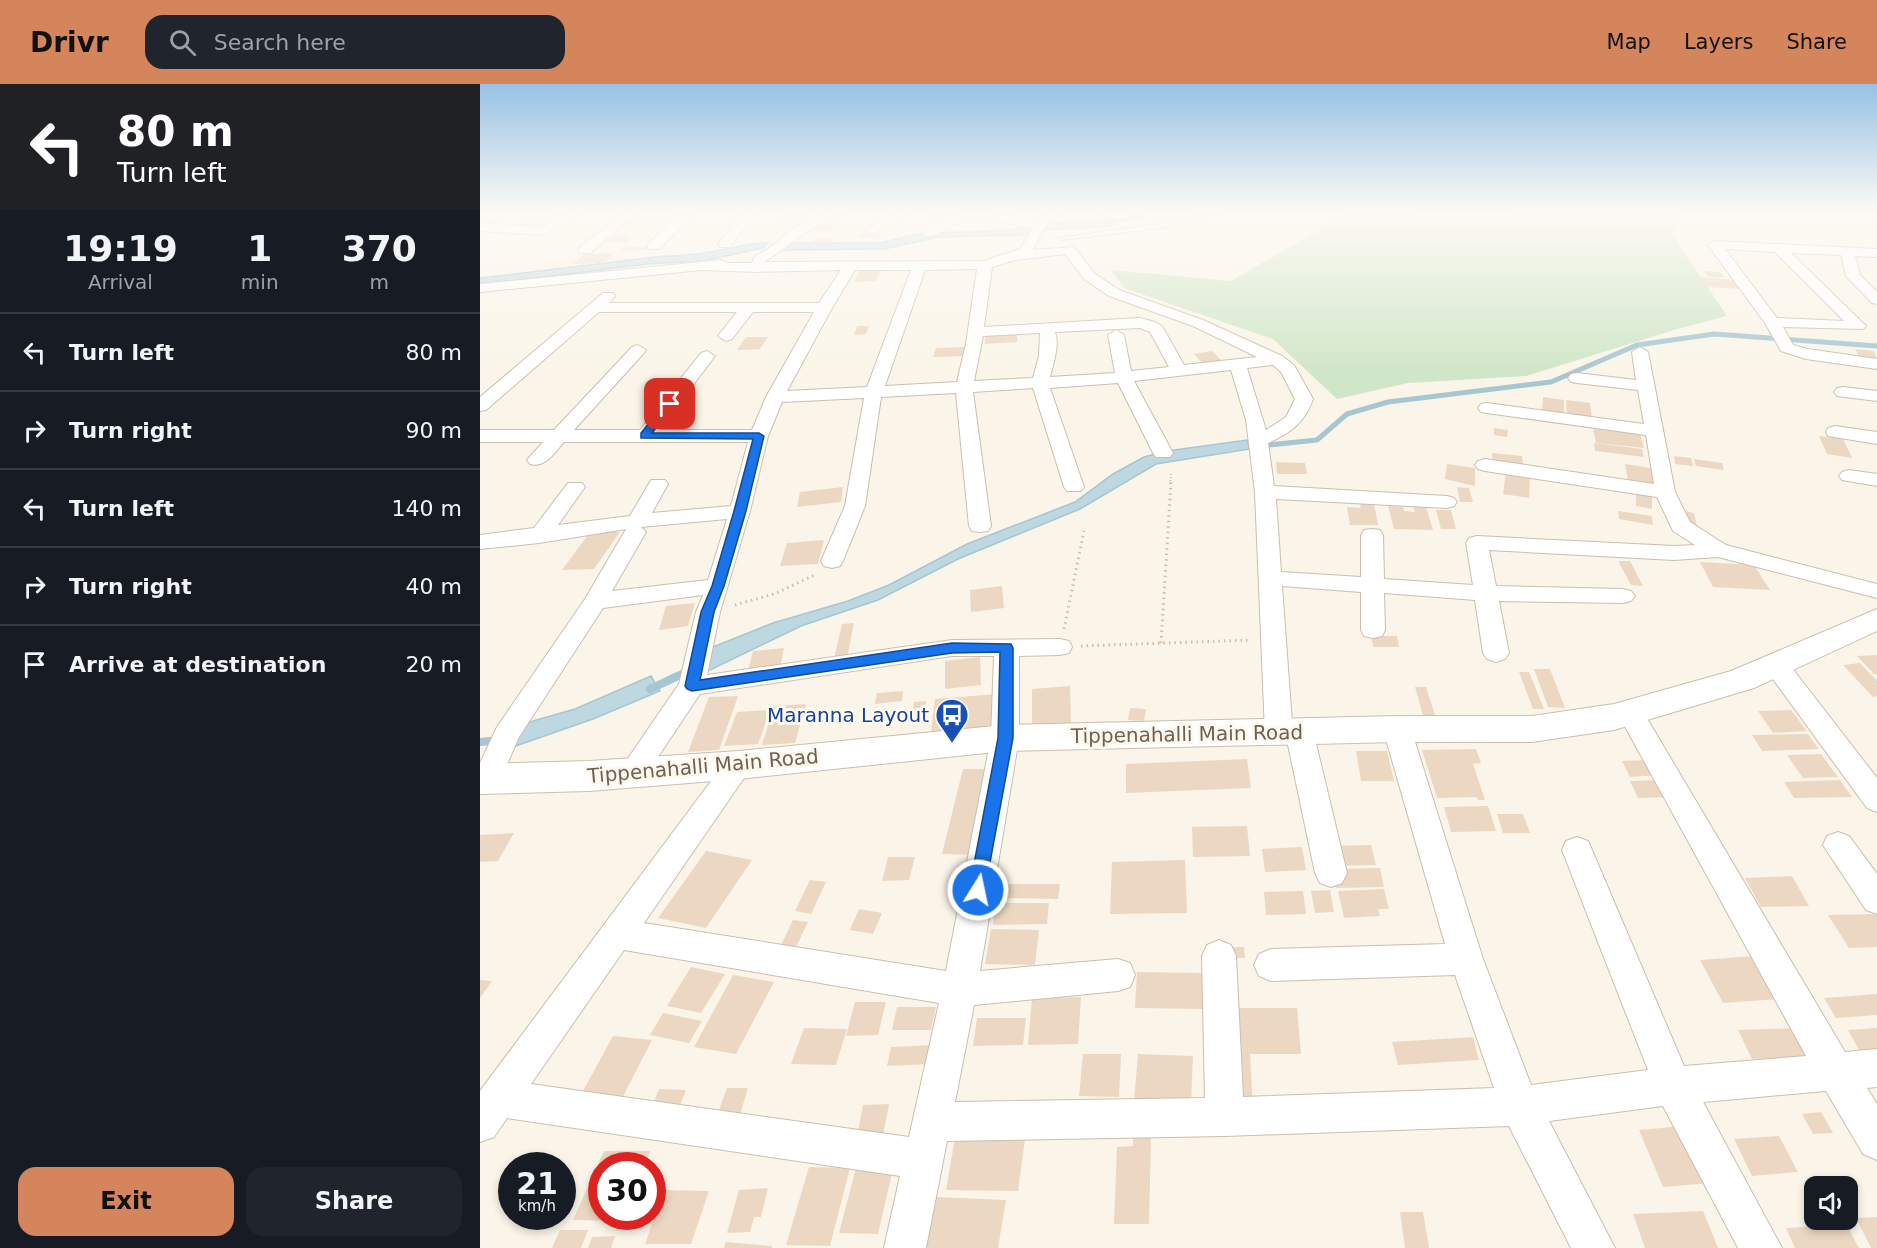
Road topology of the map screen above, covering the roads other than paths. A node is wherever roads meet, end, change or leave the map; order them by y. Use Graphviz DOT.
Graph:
graph roads {
  1 [pos="702,267"];
  2 [pos="721,267"];
  3 [pos="820,267"];
  4 [pos="850,267"];
  5 [pos="919,267"];
  6 [pos="985,267"];
  7 [pos="1082,267"];
  8 [pos="1732,267"];
  9 [pos="1796,267"];
  10 [pos="1851,267"];
  11 [pos="756,268"];
  12 [pos="640,273"];
  13 [pos="480,288"];
  14 [pos="1877,300"];
  15 [pos="595,307"];
  16 [pos="749,307"];
  17 [pos="824,308"];
  18 [pos="1877,325"];
  19 [pos="1774,326"];
  20 [pos="1858,326"];
  21 [pos="1045,328"];
  22 [pos="975,332"];
  23 [pos="1116,335"];
  24 [pos="726,336"];
  25 [pos="638,350"];
  26 [pos="1640,352"];
  27 [pos="707,356"];
  28 [pos="1276,360"];
  29 [pos="1877,364"];
  30 [pos="1238,365"];
  31 [pos="1180,372"];
  32 [pos="1124,378"];
  33 [pos="1577,378"];
  34 [pos="1040,383"];
  35 [pos="1646,386"];
  36 [pos="964,387"];
  37 [pos="1844,392"];
  38 [pos="873,394"];
  39 [pos="1877,396"];
  40 [pos="776,397"];
  41 [pos="480,406"];
  42 [pos="1487,408"];
  43 [pos="1654,431"];
  44 [pos="1835,432"];
  45 [pos="480,436"];
  46 [pos="560,436"];
  47 [pos="645,436"];
  48 [pos="759,436"];
  49 [pos="1877,438"];
  50 [pos="1259,447"];
  51 [pos="1163,453"];
  52 [pos="537,460"];
  53 [pos="1485,465"];
  54 [pos="1849,476"];
  55 [pos="1877,480"];
  56 [pos="658,484"];
  57 [pos="1074,486"];
  58 [pos="575,487"];
  59 [pos="1265,492"];
  60 [pos="1665,492"];
  61 [pos="1447,502"];
  62 [pos="740,511"];
  63 [pos="980,526"];
  64 [pos="636,527"];
  65 [pos="1372,535"];
  66 [pos="539,536"];
  67 [pos="480,542"];
  68 [pos="1718,550"];
  69 [pos="832,561"];
  70 [pos="1269,578"];
  71 [pos="1374,585"];
  72 [pos="718,586"];
  73 [pos="1877,591"];
  74 [pos="1484,593"];
  75 [pos="1623,596"];
  76 [pos="596,600"];
  77 [pos="1877,619"];
  78 [pos="1373,630"];
  79 [pos="1060,647"];
  80 [pos="1007,648"];
  81 [pos="1496,653"];
  82 [pos="1776,665"];
  83 [pos="694,677"];
  84 [pos="1630,712"];
  85 [pos="1397,729"];
  86 [pos="1289,731"];
  87 [pos="1005,738"];
  88 [pos="493,763"];
  89 [pos="739,765"];
  90 [pos="632,773"];
  91 [pos="1877,800"];
  92 [pos="1838,845"];
  93 [pos="1577,850"];
  94 [pos="1331,873"];
  95 [pos="1877,900"];
  96 [pos="616,934"];
  97 [pos="1219,956"];
  98 [pos="1466,959"];
  99 [pos="1271,965"];
  100 [pos="1118,975"];
  101 [pos="959,990"];
  102 [pos="1877,1068"];
  103 [pos="1836,1073"];
  104 [pos="1673,1086"];
  105 [pos="1520,1106"];
  106 [pos="489,1111"];
  107 [pos="1225,1117"];
  108 [pos="932,1122"];
  109 [pos="1877,1140"];
  110 [pos="923,1159"];
  111 [pos="905,1248"];
  112 [pos="1594,1248"];
  113 [pos="1761,1248"];
  1 -- 12 [label="street"];
  2 -- 11 [label="street"];
  3 -- 11 [label="street"];
  4 -- 17 [label="street"];
  5 -- 38 [label="street"];
  6 -- 22 [label="street"];
  7 -- 28 [label="street"];
  8 -- 19 [label="street"];
  9 -- 20 [label="street"];
  10 -- 14 [label="street"];
  12 -- 13 [label="street"];
  12 -- 15 [label="street"];
  15 -- 16 [label="street"];
  15 -- 41 [label="street"];
  16 -- 17 [label="street"];
  16 -- 24 [label="street"];
  17 -- 40 [label="street"];
  18 -- 20 [label="street"];
  19 -- 20 [label="street"];
  19 -- 29 [label="street"];
  21 -- 22 [label="street"];
  21 -- 31 [label="street"];
  21 -- 34 [label="street"];
  22 -- 36 [label="street"];
  23 -- 32 [label="street"];
  25 -- 46 [label="street"];
  26 -- 35 [label="street"];
  27 -- 47 [label="street"];
  28 -- 30 [label="street"];
  28 -- 50 [label="street"];
  30 -- 31 [label="street"];
  30 -- 50 [label="street"];
  31 -- 32 [label="street"];
  32 -- 34 [label="street"];
  32 -- 51 [label="street"];
  33 -- 35 [label="street"];
  34 -- 36 [label="street"];
  34 -- 57 [label="street"];
  35 -- 43 [label="street"];
  36 -- 38 [label="street"];
  36 -- 63 [label="street"];
  37 -- 39 [label="street"];
  38 -- 40 [label="street"];
  38 -- 69 [label="street"];
  40 -- 48 [label="street"];
  42 -- 43 [label="street"];
  43 -- 60 [label="street"];
  44 -- 49 [label="street"];
  45 -- 46 [label="street"];
  46 -- 47 [label="street"];
  46 -- 52 [label="street"];
  47 -- 48 [label="street"];
  48 -- 62 [label="street"];
  50 -- 59 [label="street"];
  53 -- 60 [label="street"];
  54 -- 55 [label="street"];
  56 -- 64 [label="street"];
  58 -- 66 [label="street"];
  59 -- 61 [label="street"];
  59 -- 70 [label="street"];
  60 -- 68 [label="street"];
  62 -- 64 [label="street"];
  62 -- 72 [label="street"];
  64 -- 66 [label="street"];
  64 -- 76 [label="street"];
  65 -- 71 [label="street"];
  66 -- 67 [label="street"];
  68 -- 73 [label="street"];
  68 -- 74 [label="street"];
  70 -- 71 [label="street"];
  70 -- 86 [label="street"];
  71 -- 74 [label="street"];
  71 -- 78 [label="street"];
  72 -- 76 [label="street"];
  72 -- 83 [label="street"];
  74 -- 75 [label="street"];
  74 -- 81 [label="street"];
  76 -- 88 [label="street"];
  77 -- 82 [label="street, Tippenahalli Main Road"];
  79 -- 80 [label="street"];
  80 -- 83 [label="street"];
  80 -- 87 [label="street"];
  82 -- 84 [label="street, Tippenahalli Main Road"];
  82 -- 91 [label="street"];
  83 -- 90 [label="street"];
  84 -- 85 [label="street, Tippenahalli Main Road"];
  84 -- 103 [label="street"];
  85 -- 86 [label="street, Tippenahalli Main Road"];
  85 -- 98 [label="street"];
  86 -- 87 [label="street, Tippenahalli Main Road"];
  86 -- 94 [label="street"];
  87 -- 89 [label="street, Tippenahalli Main Road"];
  87 -- 101 [label="street"];
  88 -- 90 [label="street, Tippenahalli Main Road"];
  89 -- 90 [label="street, Tippenahalli Main Road"];
  89 -- 96 [label="street"];
  92 -- 95 [label="street"];
  93 -- 104 [label="street"];
  96 -- 101 [label="street"];
  96 -- 106 [label="street"];
  97 -- 107 [label="street"];
  98 -- 99 [label="street"];
  98 -- 105 [label="street"];
  100 -- 101 [label="street"];
  101 -- 108 [label="street"];
  102 -- 103 [label="street"];
  103 -- 104 [label="street"];
  103 -- 109 [label="street"];
  104 -- 105 [label="street"];
  104 -- 113 [label="street"];
  105 -- 107 [label="street"];
  105 -- 112 [label="street"];
  106 -- 110 [label="street"];
  107 -- 108 [label="street"];
  108 -- 110 [label="street"];
  110 -- 111 [label="street"];
}
